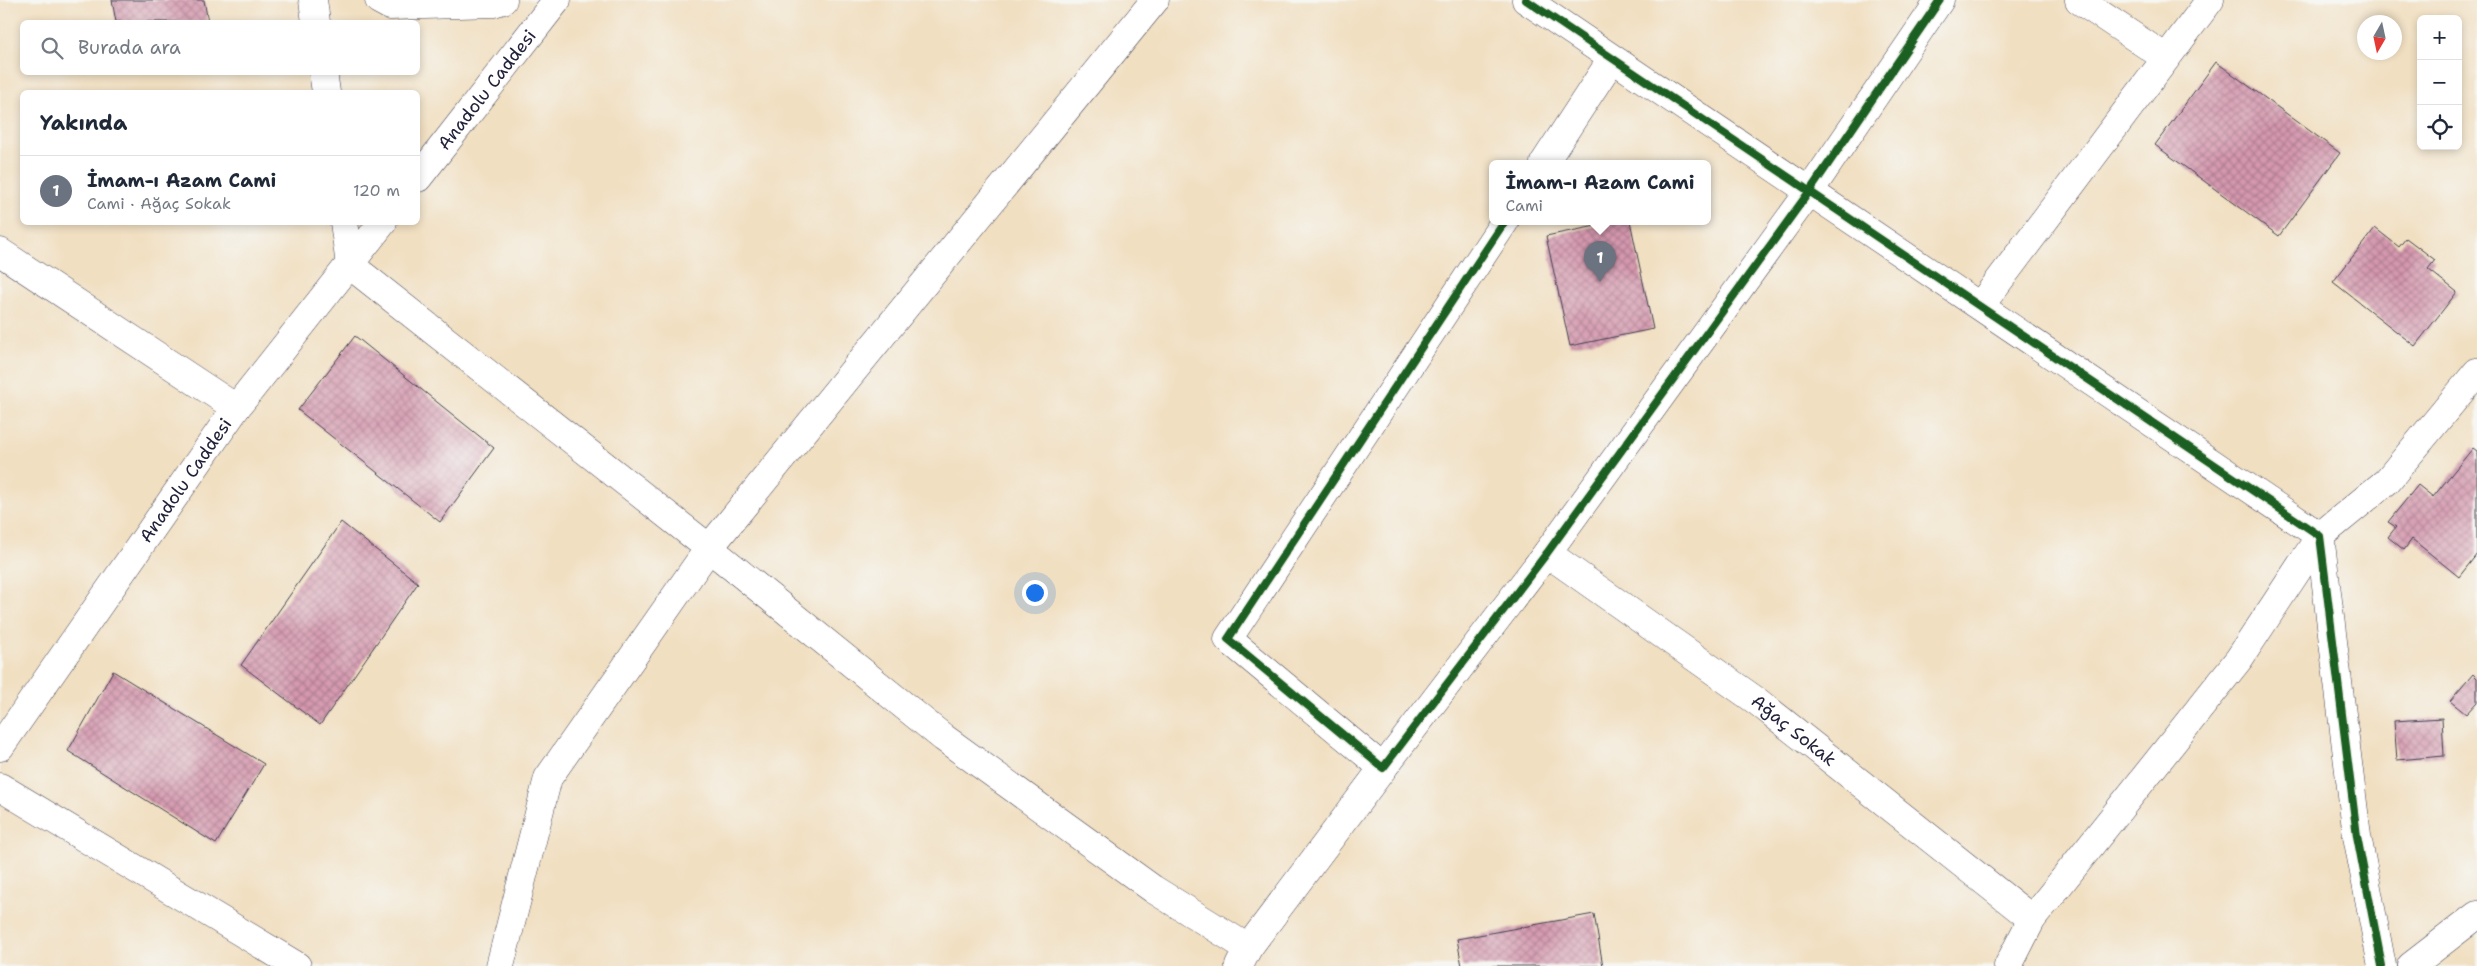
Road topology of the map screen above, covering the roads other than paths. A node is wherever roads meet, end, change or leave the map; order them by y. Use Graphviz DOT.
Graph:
graph roads {
  1 [pos="313,0"];
  2 [pos="379,0"];
  3 [pos="503,0"];
  4 [pos="557,0"];
  5 [pos="1155,0"];
  6 [pos="1526,0"];
  7 [pos="1940,0"];
  8 [pos="2079,0"];
  9 [pos="2210,0"];
  10 [pos="316,20"];
  11 [pos="2166,58"];
  12 [pos="1612,60"];
  13 [pos="323,75"];
  14 [pos="326,90"];
  15 [pos="1546,160"];
  16 [pos="420,175"];
  17 [pos="1809,192"];
  18 [pos="344,225"];
  19 [pos="381,225"];
  20 [pos="1503,225"];
  21 [pos="0,252"];
  22 [pos="350,265"];
  23 [pos="1980,306"];
  24 [pos="2477,372"];
  25 [pos="236,408"];
  26 [pos="2320,536"];
  27 [pos="709,548"];
  28 [pos="1547,553"];
  29 [pos="0,747"];
  30 [pos="1383,768"];
  31 [pos="0,787"];
  32 [pos="2477,915"];
  33 [pos="2032,919"];
  34 [pos="1244,957"];
  35 [pos="296,966"];
  36 [pos="500,966"];
  37 [pos="2008,966"];
  38 [pos="2382,966"];
  39 [pos="2411,966"];
  1 -- 10 [label="street"];
  2 -- 3 [label="street"];
  4 -- 16 [label="street, Anadolu Caddesi"];
  5 -- 27 [label="street"];
  6 -- 12 [label="street"];
  7 -- 17 [label="street"];
  8 -- 11 [label="street"];
  9 -- 11 [label="street"];
  11 -- 23 [label="street"];
  12 -- 15 [label="street"];
  12 -- 17 [label="street"];
  13 -- 14 [label="street"];
  17 -- 23 [label="street"];
  17 -- 28 [label="street"];
  18 -- 22 [label="street"];
  19 -- 22 [label="street, Anadolu Caddesi"];
  20 -- 30 [label="street"];
  21 -- 25 [label="street"];
  22 -- 25 [label="street, Anadolu Caddesi"];
  22 -- 27 [label="street"];
  23 -- 26 [label="street"];
  24 -- 26 [label="street"];
  25 -- 29 [label="street, Anadolu Caddesi"];
  26 -- 33 [label="street"];
  26 -- 38 [label="street"];
  27 -- 34 [label="street"];
  27 -- 36 [label="street"];
  28 -- 30 [label="street"];
  28 -- 33 [label="street, Ağaç Sokak"];
  30 -- 34 [label="street"];
  31 -- 35 [label="street"];
  32 -- 39 [label="street"];
  33 -- 37 [label="street"];
}
